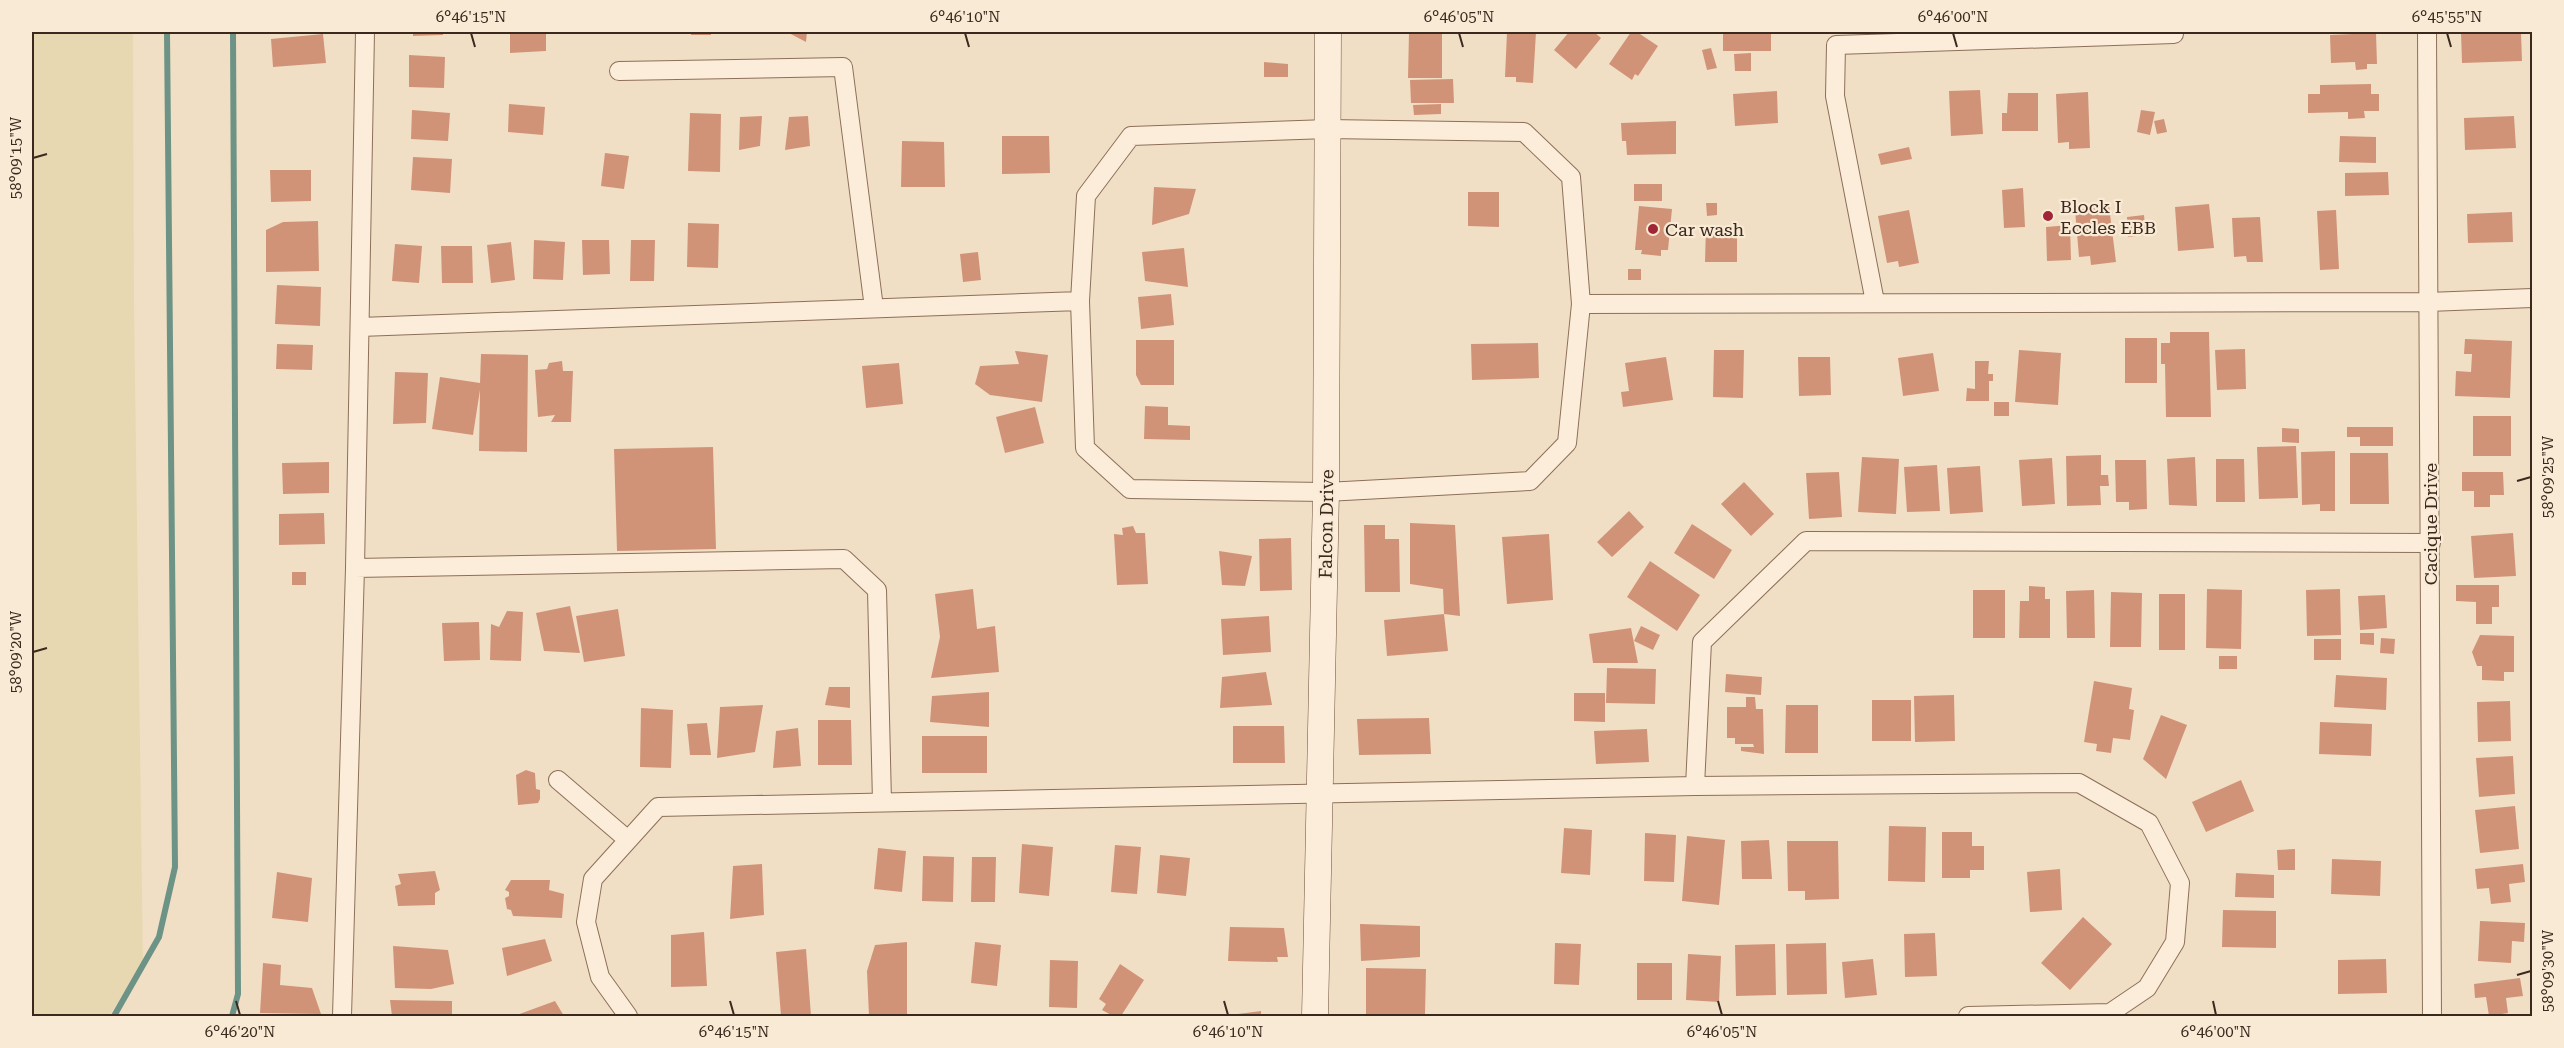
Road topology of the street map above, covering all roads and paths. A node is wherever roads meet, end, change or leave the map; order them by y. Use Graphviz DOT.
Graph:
graph roads {
  1 [pos="365,32"];
  2 [pos="1328,32"];
  3 [pos="2427,32"];
  4 [pos="2174,34"];
  5 [pos="619,71"];
  6 [pos="1328,129"];
  7 [pos="2532,298"];
  8 [pos="1080,301"];
  9 [pos="2428,302"];
  10 [pos="1875,303"];
  11 [pos="1581,304"];
  12 [pos="874,308"];
  13 [pos="360,327"];
  14 [pos="1326,492"];
  15 [pos="2431,543"];
  16 [pos="355,567"];
  17 [pos="558,780"];
  18 [pos="1695,786"];
  19 [pos="1322,793"];
  20 [pos="882,802"];
  21 [pos="628,840"];
  22 [pos="342,1017"];
  23 [pos="628,1017"];
  24 [pos="1316,1017"];
  25 [pos="1968,1017"];
  26 [pos="2433,1017"];
  1 -- 13 [label="street"];
  2 -- 6 [label="street, Falcon Drive"];
  3 -- 9 [label="street, Cacique Drive"];
  4 -- 10 [label="street"];
  5 -- 12 [label="street"];
  6 -- 8 [label="street"];
  6 -- 11 [label="street"];
  6 -- 14 [label="street, Falcon Drive"];
  7 -- 9 [label="street"];
  8 -- 12 [label="street"];
  8 -- 14 [label="street"];
  9 -- 10 [label="street"];
  9 -- 15 [label="street, Cacique Drive"];
  10 -- 11 [label="street"];
  11 -- 14 [label="street"];
  12 -- 13 [label="street"];
  13 -- 16 [label="street"];
  14 -- 19 [label="street, Falcon Drive"];
  15 -- 18 [label="street"];
  15 -- 26 [label="street, Cacique Drive"];
  16 -- 20 [label="street"];
  16 -- 22 [label="street"];
  17 -- 21 [label="street"];
  18 -- 19 [label="street"];
  18 -- 25 [label="street"];
  19 -- 20 [label="street"];
  19 -- 24 [label="street, Falcon Drive"];
  20 -- 21 [label="street"];
  21 -- 23 [label="street"];
}
